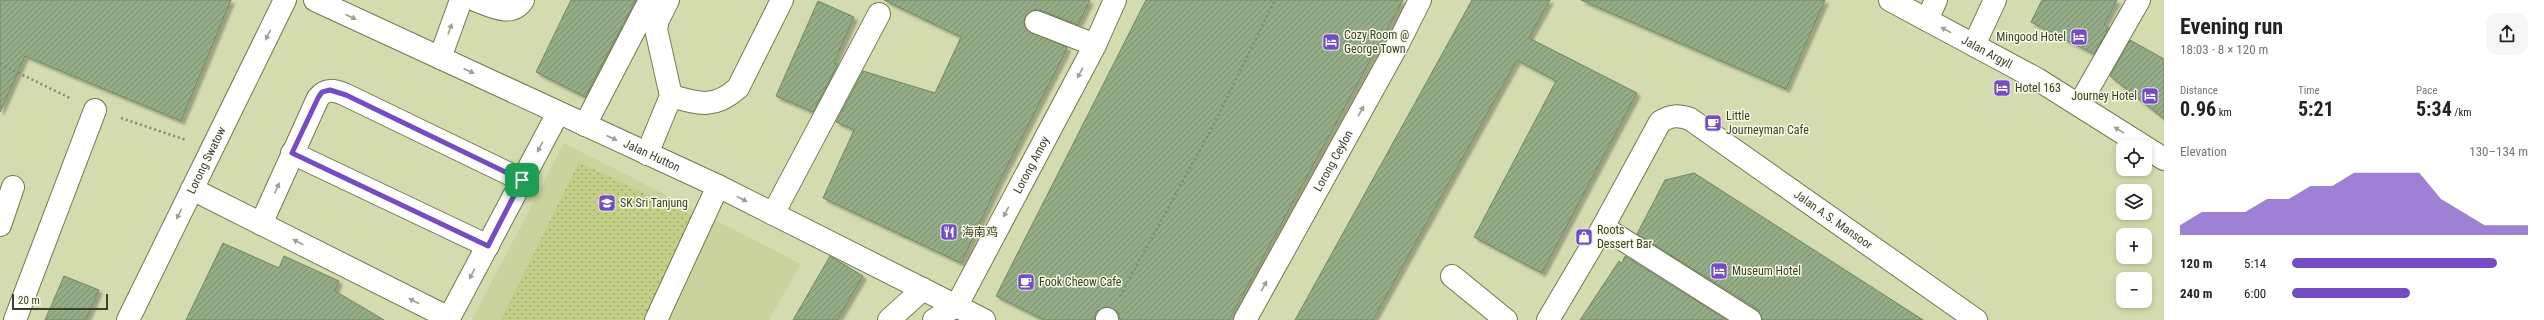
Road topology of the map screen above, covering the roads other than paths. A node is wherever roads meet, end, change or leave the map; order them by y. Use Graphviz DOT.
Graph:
graph roads {
  1 [pos="285,0"];
  2 [pos="461,0"];
  3 [pos="476,0"];
  4 [pos="523,0"];
  5 [pos="650,0"];
  6 [pos="668,0"];
  7 [pos="782,0"];
  8 [pos="1115,0"];
  9 [pos="1420,0"];
  10 [pos="1890,0"];
  11 [pos="1936,0"];
  12 [pos="1995,0"];
  13 [pos="2139,0"];
  14 [pos="318,1"];
  15 [pos="879,14"];
  16 [pos="1927,20"];
  17 [pos="1036,22"];
  18 [pos="1095,45"];
  19 [pos="1974,45"];
  20 [pos="440,58"];
  21 [pos="671,96"];
  22 [pos="2079,105"];
  23 [pos="95,110"];
  24 [pos="558,113"];
  25 [pos="584,125"];
  26 [pos="292,153"];
  27 [pos="647,154"];
  28 [pos="2164,158"];
  29 [pos="522,180"];
  30 [pos="718,186"];
  31 [pos="13,187"];
  32 [pos="192,189"];
  33 [pos="773,214"];
  34 [pos="261,224"];
  35 [pos="0,225"];
  36 [pos="1603,227"];
  37 [pos="488,246"];
  38 [pos="1452,276"];
  39 [pos="923,289"];
  40 [pos="957,305"];
  41 [pos="448,319"];
  42 [pos="15,320"];
  43 [pos="128,320"];
  44 [pos="656,320"];
  45 [pos="889,320"];
  46 [pos="934,320"];
  47 [pos="984,320"];
  48 [pos="1244,320"];
  49 [pos="1506,320"];
  50 [pos="1548,320"];
  51 [pos="1750,320"];
  52 [pos="1976,320"];
  1 -- 32 [label="street, Lorong Swatow, one-way"];
  20 -- 2 [label="street, one-way"];
  3 -- 4 [label="street"];
  5 -- 25 [label="street"];
  6 -- 21 [label="street"];
  7 -- 21 [label="street"];
  8 -- 18 [label="street, Lorong Amoy"];
  48 -- 9 [label="street, Lorong Ceylon, one-way"];
  10 -- 16 [label="street, Jalan Argyll"];
  11 -- 16 [label="street"];
  12 -- 19 [label="street"];
  13 -- 22 [label="street"];
  14 -- 20 [label="street, Jalan Hutton, one-way"];
  15 -- 33 [label="street"];
  19 -- 16 [label="street, Jalan Argyll, one-way"];
  17 -- 18 [label="street"];
  18 -- 40 [label="street, Lorong Amoy, one-way"];
  19 -- 22 [label="street, Jalan Argyll"];
  20 -- 24 [label="street, Jalan Hutton, one-way"];
  21 -- 27 [label="street"];
  28 -- 22 [label="street, Jalan Argyll, one-way"];
  23 -- 42 [label="street"];
  24 -- 25 [label="street, Jalan Hutton"];
  24 -- 29 [label="street, one-way"];
  25 -- 27 [label="street, Jalan Hutton, one-way"];
  26 -- 29 [label="street"];
  34 -- 26 [label="street, one-way"];
  26 -- 37 [label="street"];
  27 -- 30 [label="street, Jalan Hutton"];
  29 -- 37 [label="street"];
  30 -- 33 [label="street, Jalan Hutton, one-way"];
  30 -- 44 [label="street"];
  31 -- 35 [label="street"];
  32 -- 34 [label="street"];
  32 -- 43 [label="street, Lorong Swatow, one-way"];
  33 -- 39 [label="street, Jalan Hutton"];
  41 -- 34 [label="street, one-way"];
  36 -- 50 [label="street, Jalan A.S. Mansoor"];
  36 -- 51 [label="street"];
  36 -- 52 [label="street, Jalan A.S. Mansoor"];
  37 -- 41 [label="street, one-way"];
  38 -- 49 [label="street"];
  39 -- 40 [label="street, Jalan Hutton"];
  39 -- 45 [label="street"];
  40 -- 46 [label="street, Lorong Amoy"];
  40 -- 47 [label="street, Jalan Hutton"];
}
